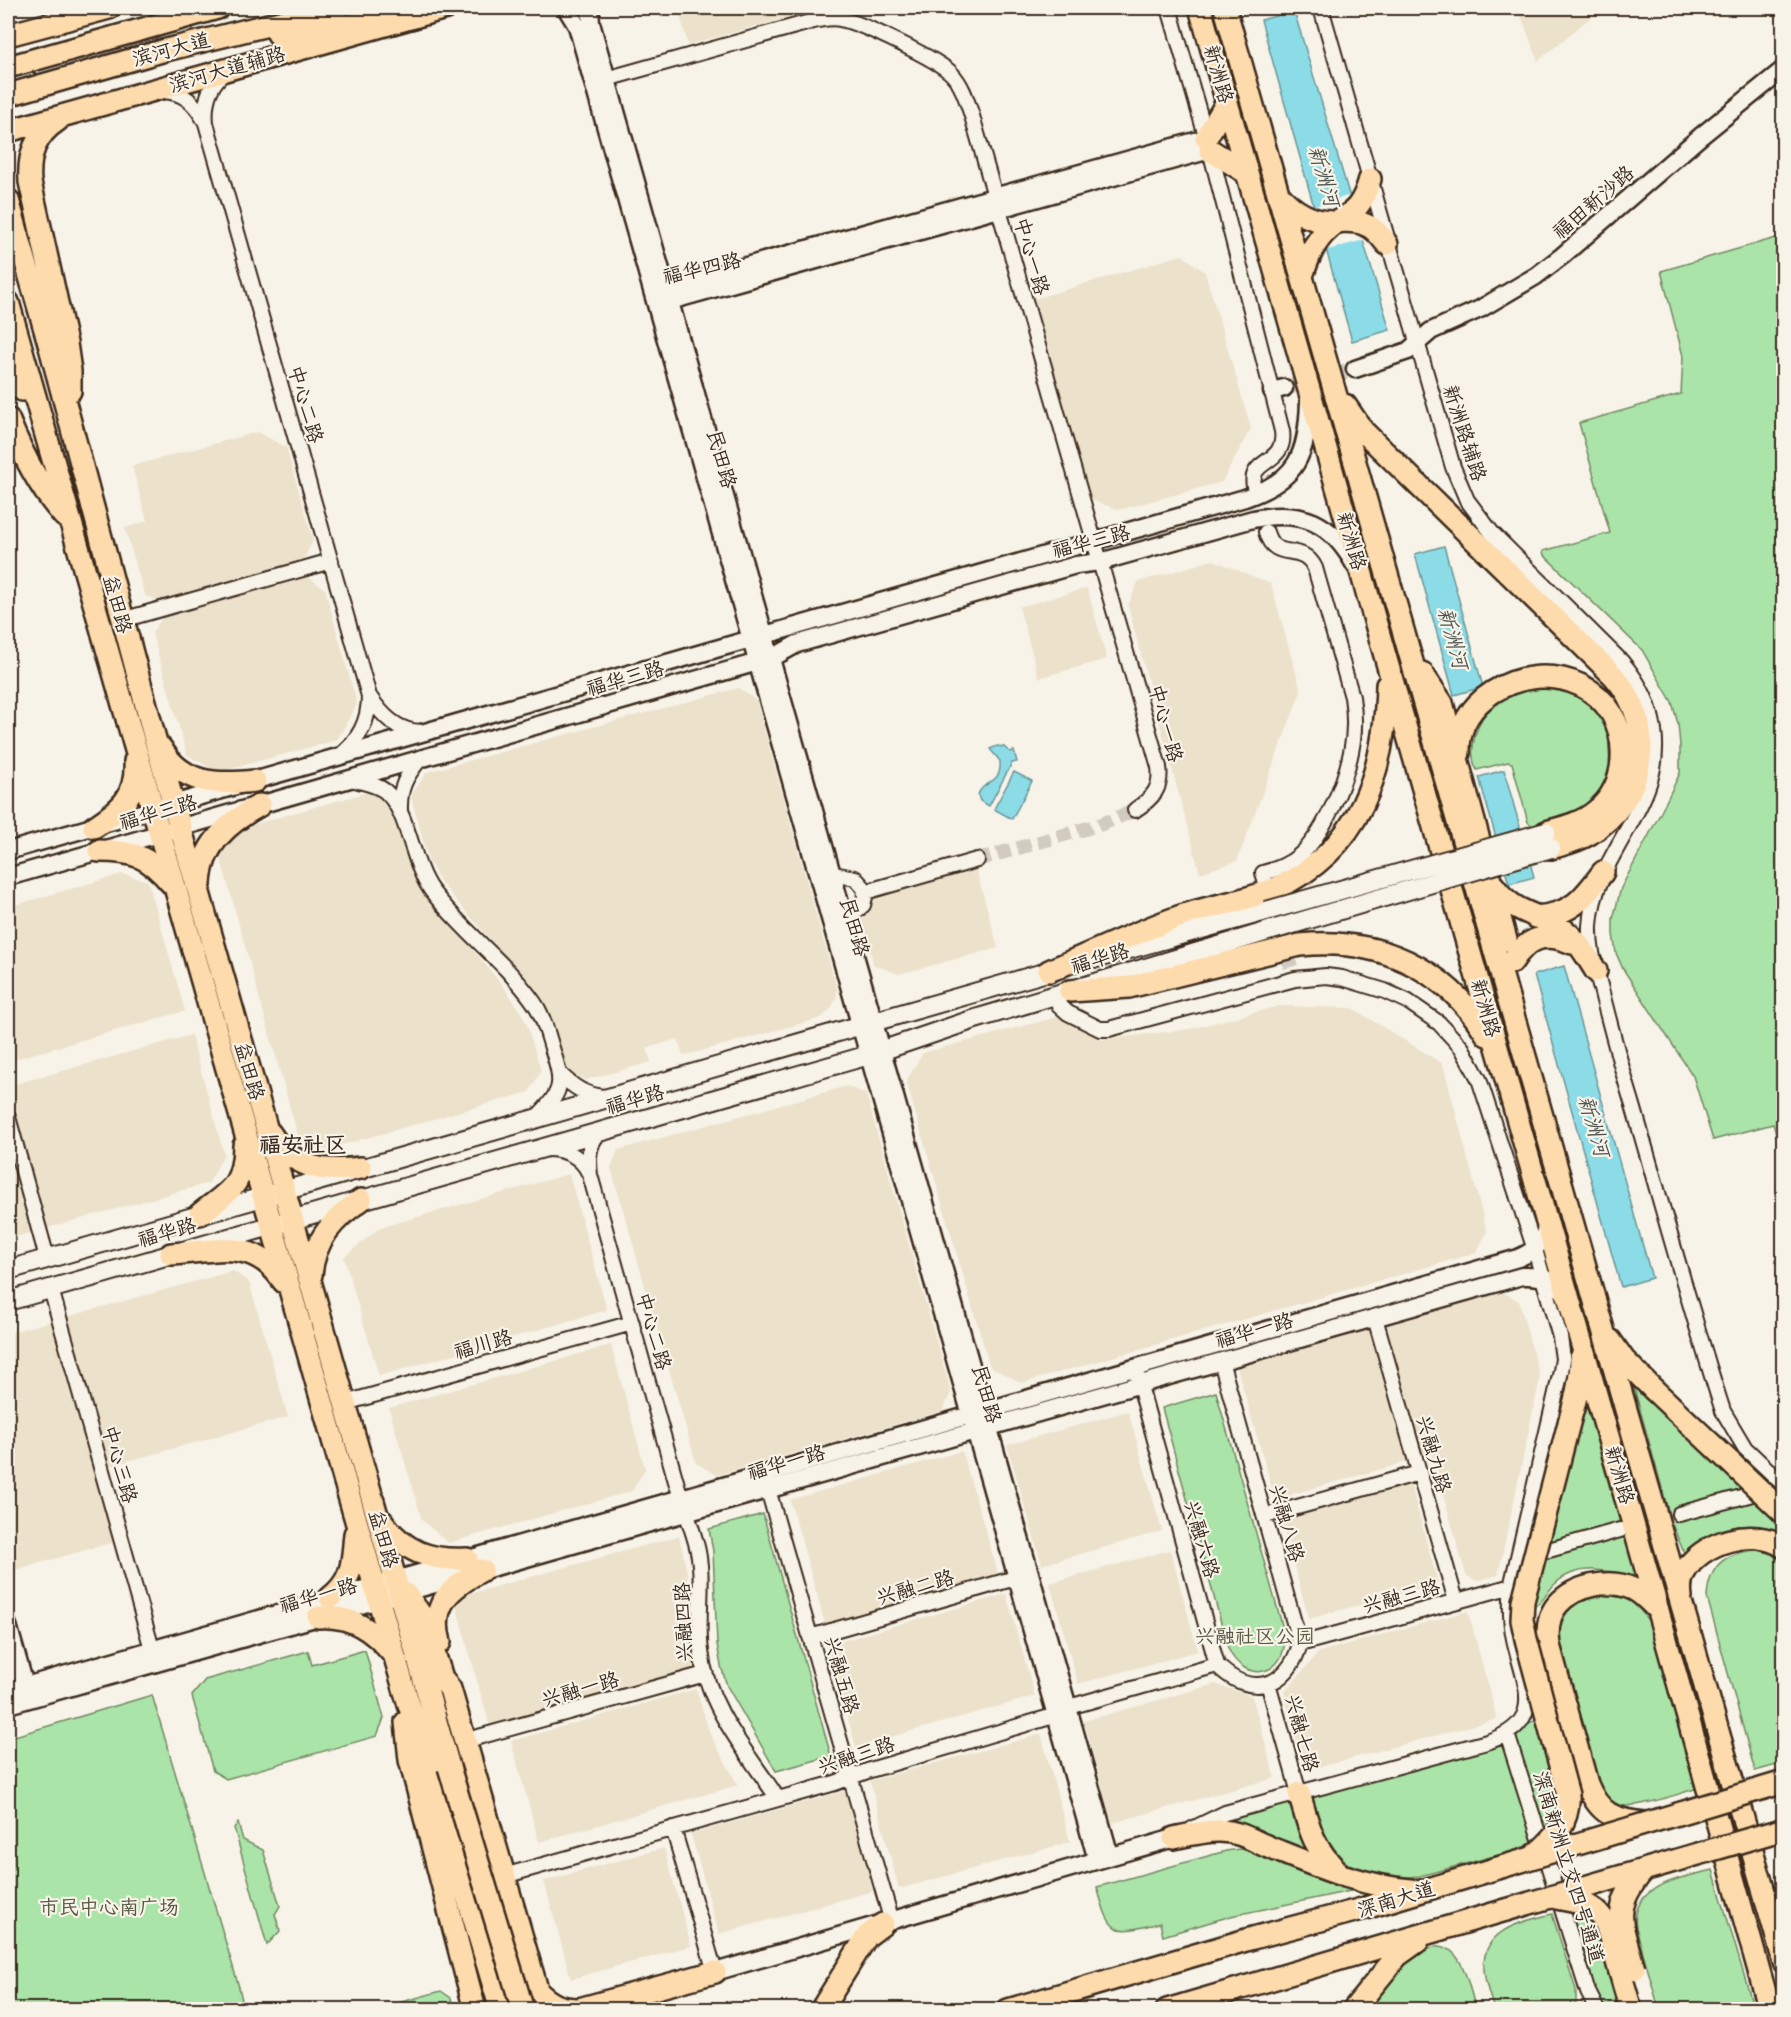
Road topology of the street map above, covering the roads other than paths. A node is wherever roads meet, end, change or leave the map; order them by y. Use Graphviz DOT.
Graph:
graph roads {
  1 [pos="62,8"];
  2 [pos="109,8"];
  3 [pos="194,8"];
  4 [pos="218,8"];
  5 [pos="337,8"];
  6 [pos="446,8"];
  7 [pos="566,8"];
  8 [pos="590,8"];
  9 [pos="1169,8"];
  10 [pos="1188,8"];
  11 [pos="1200,8"];
  12 [pos="1225,8"];
  13 [pos="1233,8"];
  14 [pos="1321,8"];
  15 [pos="414,17"];
  16 [pos="39,26"];
  17 [pos="152,26"];
  18 [pos="1232,32"];
  19 [pos="8,35"];
  20 [pos="1209,39"];
  21 [pos="162,51"];
  22 [pos="233,66"];
  23 [pos="8,67"];
  24 [pos="1784,69"];
  25 [pos="600,81"];
  26 [pos="1784,83"];
  27 [pos="152,92"];
  28 [pos="8,95"];
  29 [pos="1227,102"];
  30 [pos="66,114"];
  31 [pos="206,123"];
  32 [pos="8,131"];
  33 [pos="1208,144"];
  34 [pos="1247,173"];
  35 [pos="1370,179"];
  36 [pos="1279,195"];
  37 [pos="8,200"];
  38 [pos="996,203"];
  39 [pos="1362,215"];
  40 [pos="1318,229"];
  41 [pos="1387,244"];
  42 [pos="1302,276"];
  43 [pos="664,296"];
  44 [pos="8,302"];
  45 [pos="1416,345"];
  46 [pos="15,356"];
  47 [pos="1355,369"];
  48 [pos="1332,380"];
  49 [pos="1310,392"];
  50 [pos="67,412"];
  51 [pos="8,418"];
  52 [pos="1250,492"];
  53 [pos="72,526"];
  54 [pos="1266,532"];
  55 [pos="1094,541"];
  56 [pos="331,561"];
  57 [pos="1100,562"];
  58 [pos="1364,581"];
  59 [pos="122,620"];
  60 [pos="758,637"];
  61 [pos="1410,656"];
  62 [pos="765,661"];
  63 [pos="1387,663"];
  64 [pos="369,696"];
  65 [pos="427,732"];
  66 [pos="155,739"];
  67 [pos="134,743"];
  68 [pos="340,757"];
  69 [pos="420,759"];
  70 [pos="1459,765"];
  71 [pos="351,779"];
  72 [pos="255,781"];
  73 [pos="174,804"];
  74 [pos="261,804"];
  75 [pos="153,810"];
  76 [pos="1135,810"];
  77 [pos="400,813"];
  78 [pos="94,826"];
  79 [pos="181,827"];
  80 [pos="159,833"];
  81 [pos="1548,840"];
  82 [pos="8,851"];
  83 [pos="99,851"];
  84 [pos="977,860"];
  85 [pos="1603,872"];
  86 [pos="833,874"];
  87 [pos="8,877"];
  88 [pos="1491,882"];
  89 [pos="1266,884"];
  90 [pos="175,886"];
  91 [pos="865,892"];
  92 [pos="200,894"];
  93 [pos="1535,917"];
  94 [pos="846,920"];
  95 [pos="1581,948"];
  96 [pos="1512,962"];
  97 [pos="1049,971"];
  98 [pos="1596,971"];
  99 [pos="1063,993"];
  100 [pos="868,1023"];
  101 [pos="1519,1035"];
  102 [pos="876,1053"];
  103 [pos="1502,1062"];
  104 [pos="559,1073"];
  105 [pos="609,1097"];
  106 [pos="8,1117"];
  107 [pos="536,1118"];
  108 [pos="266,1124"];
  109 [pos="245,1130"];
  110 [pos="599,1132"];
  111 [pos="541,1149"];
  112 [pos="361,1168"];
  113 [pos="590,1175"];
  114 [pos="284,1190"];
  115 [pos="264,1196"];
  116 [pos="361,1200"];
  117 [pos="200,1214"];
  118 [pos="293,1220"];
  119 [pos="1547,1220"];
  120 [pos="272,1226"];
  121 [pos="1535,1250"];
  122 [pos="171,1254"];
  123 [pos="47,1258"];
  124 [pos="8,1270"];
  125 [pos="1543,1277"];
  126 [pos="311,1284"];
  127 [pos="51,1289"];
  128 [pos="291,1293"];
  129 [pos="1569,1299"];
  130 [pos="8,1301"];
  131 [pos="1375,1318"];
  132 [pos="632,1323"];
  133 [pos="1602,1327"];
  134 [pos="1579,1334"];
  135 [pos="1221,1361"];
  136 [pos="1135,1367"];
  137 [pos="1139,1384"];
  138 [pos="345,1403"];
  139 [pos="980,1420"];
  140 [pos="1419,1473"];
  141 [pos="766,1481"];
  142 [pos="1784,1486"];
  143 [pos="684,1505"];
  144 [pos="1784,1513"];
  145 [pos="377,1514"];
  146 [pos="1679,1515"];
  147 [pos="1264,1516"];
  148 [pos="356,1521"];
  149 [pos="1620,1530"];
  150 [pos="1784,1547"];
  151 [pos="1518,1558"];
  152 [pos="475,1564"];
  153 [pos="1024,1576"];
  154 [pos="1512,1586"];
  155 [pos="400,1588"];
  156 [pos="377,1592"];
  157 [pos="330,1598"];
  158 [pos="1456,1601"];
  159 [pos="1681,1604"];
  160 [pos="1658,1611"];
  161 [pos="318,1617"];
  162 [pos="8,1625"];
  163 [pos="810,1638"];
  164 [pos="1300,1644"];
  165 [pos="152,1649"];
  166 [pos="395,1658"];
  167 [pos="1217,1665"];
  168 [pos="705,1674"];
  169 [pos="442,1678"];
  170 [pos="1268,1683"];
  171 [pos="8,1690"];
  172 [pos="27,1692"];
  173 [pos="405,1692"];
  174 [pos="8,1705"];
  175 [pos="1063,1711"];
  176 [pos="1507,1734"];
  177 [pos="441,1737"];
  178 [pos="465,1741"];
  179 [pos="440,1770"];
  180 [pos="851,1777"];
  181 [pos="1784,1782"];
  182 [pos="1299,1793"];
  183 [pos="778,1799"];
  184 [pos="1645,1823"];
  185 [pos="673,1828"];
  186 [pos="1784,1829"];
  187 [pos="1174,1838"];
  188 [pos="1533,1857"];
  189 [pos="1103,1858"];
  190 [pos="1643,1871"];
  191 [pos="1340,1875"];
  192 [pos="504,1876"];
  193 [pos="1420,1891"];
  194 [pos="1552,1897"];
  195 [pos="887,1923"];
  196 [pos="1428,1933"];
  197 [pos="1784,1962"];
  198 [pos="715,1972"];
  199 [pos="540,2000"];
  200 [pos="1770,2009"];
  201 [pos="476,2010"];
  202 [pos="501,2010"];
  203 [pos="523,2010"];
  204 [pos="820,2010"];
  205 [pos="1008,2010"];
  206 [pos="1167,2010"];
  207 [pos="1353,2010"];
  208 [pos="1597,2010"];
  209 [pos="1631,2010"];
  210 [pos="1646,2010"];
  1 -- 16 [label="main road"];
  2 -- 16 [label="main road"];
  3 -- 17 [label="main road"];
  4 -- 17 [label="main road, 滨河大道"];
  5 -- 21 [label="main road, 滨河大道"];
  6 -- 15 [label="main road, 滨河大道辅路"];
  7 -- 25 [label="street, 民田路"];
  8 -- 25 [label="street, 民田路"];
  9 -- 33 [label="street"];
  10 -- 20 [label="main road"];
  11 -- 20 [label="main road, 新洲路"];
  12 -- 18 [label="main road, 新洲路"];
  13 -- 18 [label="main road"];
  14 -- 35 [label="street, 新洲路辅路"];
  15 -- 21 [label="main road"];
  15 -- 22 [label="main road, 滨河大道辅路"];
  16 -- 19 [label="main road"];
  17 -- 23 [label="main road, 滨河大道"];
  18 -- 36 [label="main road, 新洲路"];
  20 -- 29 [label="main road, 新洲路"];
  21 -- 28 [label="main road, 滨河大道"];
  22 -- 27 [label="main road, 滨河大道辅路"];
  22 -- 31 [label="street, 中心二路"];
  24 -- 45 [label="street, 福田新沙路"];
  25 -- 38 [label="street, 中心一路"];
  25 -- 43 [label="street, 民田路"];
  26 -- 45 [label="street, 福田新沙路"];
  27 -- 30 [label="main road, 滨河大道辅路"];
  27 -- 31 [label="street, 中心二路"];
  29 -- 33 [label="main road"];
  29 -- 34 [label="main road, 新洲路"];
  30 -- 32 [label="main road, 滨河大道辅路"];
  30 -- 50 [label="main road"];
  31 -- 56 [label="street, 中心二路"];
  33 -- 34 [label="main road"];
  33 -- 38 [label="street, 福华四路"];
  33 -- 52 [label="street"];
  34 -- 49 [label="main road, 新洲路"];
  35 -- 39 [label="main road"];
  35 -- 41 [label="street, 新洲路辅路"];
  36 -- 40 [label="main road"];
  36 -- 42 [label="main road, 新洲路"];
  37 -- 50 [label="main road, 益田路"];
  38 -- 43 [label="street, 福华四路"];
  38 -- 55 [label="street, 中心一路"];
  39 -- 40 [label="main road"];
  39 -- 41 [label="main road"];
  40 -- 42 [label="main road"];
  41 -- 45 [label="street, 新洲路辅路"];
  42 -- 48 [label="main road, 新洲路"];
  43 -- 60 [label="street, 民田路"];
  44 -- 46 [label="main road, 益田路"];
  45 -- 47 [label="street, 福田新沙路"];
  45 -- 85 [label="street, 新洲路辅路"];
  46 -- 53 [label="main road, 益田路"];
  48 -- 61 [label="main road, 新洲路"];
  48 -- 81 [label="main road"];
  49 -- 52 [label="street, 福华三路"];
  49 -- 58 [label="main road, 新洲路"];
  50 -- 59 [label="main road, 益田路"];
  51 -- 53 [label="main road"];
  52 -- 55 [label="street, 福华三路"];
  53 -- 67 [label="main road, 益田路"];
  54 -- 89 [label="street"];
  55 -- 57 [label="street, 中心一路"];
  55 -- 60 [label="street, 福华三路"];
  56 -- 59 [label="street"];
  56 -- 64 [label="street, 中心二路"];
  57 -- 58 [label="street, 福华三路"];
  57 -- 62 [label="street, 福华三路"];
  57 -- 76 [label="street, 中心一路"];
  58 -- 63 [label="main road, 新洲路"];
  59 -- 66 [label="main road, 益田路"];
  60 -- 62 [label="street, 民田路"];
  60 -- 65 [label="street, 福华三路"];
  61 -- 70 [label="main road"];
  61 -- 101 [label="main road, 新洲路"];
  62 -- 69 [label="street, 福华三路"];
  62 -- 86 [label="street, 民田路"];
  62 -- 100 [label="street, 民田路"];
  63 -- 97 [label="main road"];
  63 -- 103 [label="main road, 新洲路"];
  64 -- 65 [label="street, 中心二路"];
  64 -- 68 [label="street, 中心二路"];
  65 -- 68 [label="street, 福华三路"];
  66 -- 72 [label="main road"];
  66 -- 73 [label="main road, 益田路"];
  67 -- 75 [label="main road, 益田路"];
  67 -- 78 [label="main road"];
  68 -- 72 [label="street, 福华三路"];
  69 -- 71 [label="street, 福华三路"];
  69 -- 77 [label="street"];
  70 -- 81 [label="main road"];
  70 -- 88 [label="main road"];
  71 -- 74 [label="street, 福华三路"];
  71 -- 77 [label="street"];
  72 -- 73 [label="street, 福华三路"];
  73 -- 75 [label="street, 福华三路"];
  73 -- 79 [label="main road, 益田路"];
  74 -- 79 [label="street, 福华三路"];
  74 -- 92 [label="main road"];
  75 -- 78 [label="street, 福华三路"];
  75 -- 80 [label="main road, 益田路"];
  77 -- 104 [label="street"];
  78 -- 82 [label="street, 福华三路"];
  79 -- 80 [label="street, 福华三路"];
  79 -- 92 [label="main road, 益田路"];
  80 -- 83 [label="street, 福华三路"];
  80 -- 90 [label="main road, 益田路"];
  81 -- 97 [label="main road, 福华路, bridge"];
  81 -- 99 [label="main road, 福华路, bridge"];
  83 -- 87 [label="street, 福华三路"];
  83 -- 90 [label="main road"];
  84 -- 91 [label="street"];
  85 -- 93 [label="main road"];
  85 -- 98 [label="street, 新洲路辅路"];
  86 -- 91 [label="street"];
  86 -- 94 [label="street, 民田路"];
  88 -- 93 [label="main road"];
  88 -- 96 [label="main road"];
  90 -- 109 [label="main road, 益田路"];
  91 -- 94 [label="street"];
  92 -- 108 [label="main road, 益田路"];
  93 -- 95 [label="main road"];
  94 -- 100 [label="street, 民田路"];
  95 -- 96 [label="main road"];
  95 -- 98 [label="main road"];
  96 -- 101 [label="main road"];
  97 -- 100 [label="main road, 福华路"];
  98 -- 142 [label="street, 新洲路辅路"];
  99 -- 102 [label="main road, 福华路"];
  99 -- 103 [label="main road"];
  99 -- 121 [label="street"];
  100 -- 102 [label="street, 民田路"];
  100 -- 105 [label="main road, 福华路"];
  101 -- 133 [label="main road, 新洲路"];
  102 -- 110 [label="main road, 福华路"];
  102 -- 139 [label="street, 民田路"];
  103 -- 119 [label="main road, 新洲路"];
  104 -- 105 [label="street"];
  104 -- 107 [label="street"];
  105 -- 107 [label="main road, 福华路"];
  106 -- 123 [label="street"];
  107 -- 112 [label="main road, 福华路"];
  108 -- 112 [label="main road"];
  108 -- 114 [label="main road, 益田路"];
  109 -- 115 [label="main road, 益田路"];
  109 -- 117 [label="main road"];
  110 -- 111 [label="main road, 福华路"];
  110 -- 113 [label="street, 中心二路"];
  111 -- 113 [label="street, 中心二路"];
  111 -- 116 [label="main road, 福华路"];
  112 -- 114 [label="main road, 福华路"];
  113 -- 132 [label="street, 中心二路"];
  114 -- 115 [label="main road, 福华路"];
  114 -- 118 [label="main road, 益田路"];
  115 -- 117 [label="main road, 福华路"];
  115 -- 120 [label="main road, 益田路"];
  116 -- 118 [label="main road, 福华路"];
  116 -- 126 [label="main road"];
  117 -- 123 [label="main road, 福华路"];
  118 -- 120 [label="main road, 福华路"];
  118 -- 126 [label="main road, 益田路"];
  119 -- 121 [label="street"];
  119 -- 129 [label="main road, 新洲路"];
  120 -- 122 [label="main road, 福华路"];
  120 -- 128 [label="main road, 益田路"];
  121 -- 125 [label="street"];
  121 -- 136 [label="street, 福华一路"];
  122 -- 127 [label="main road, 福华路"];
  122 -- 128 [label="main road"];
  123 -- 124 [label="main road, 福华路"];
  125 -- 129 [label="street"];
  125 -- 131 [label="street, 福华一路"];
  125 -- 151 [label="street"];
  126 -- 138 [label="main road, 益田路"];
  127 -- 130 [label="main road, 福华路"];
  127 -- 165 [label="street, 中心三路"];
  128 -- 148 [label="main road, 益田路"];
  129 -- 134 [label="main road, 新洲路"];
  131 -- 135 [label="street, 福华一路"];
  131 -- 140 [label="street, 兴融九路"];
  132 -- 138 [label="street, 福川路"];
  132 -- 143 [label="street, 中心二路"];
  133 -- 144 [label="main road, bridge"];
  133 -- 159 [label="main road, 新洲路"];
  134 -- 160 [label="main road, 新洲路"];
  134 -- 188 [label="main road, bridge"];
  135 -- 137 [label="street, 福华一路"];
  135 -- 147 [label="street, 兴融八路"];
  136 -- 137 [label="street, 兴融六路"];
  136 -- 139 [label="street, 福华一路"];
  137 -- 139 [label="street, 福华一路"];
  137 -- 167 [label="street, 兴融六路"];
  138 -- 145 [label="main road, 益田路"];
  139 -- 141 [label="street, 福华一路"];
  139 -- 153 [label="street, 民田路"];
  140 -- 147 [label="street"];
  140 -- 158 [label="street, 兴融九路"];
  141 -- 143 [label="street, 福华一路"];
  141 -- 163 [label="street, 兴融五路"];
  142 -- 146 [label="street"];
  143 -- 152 [label="street, 福华一路"];
  143 -- 168 [label="street, 兴融四路"];
  145 -- 152 [label="main road"];
  145 -- 155 [label="main road, 益田路"];
  147 -- 164 [label="street, 兴融八路"];
  148 -- 156 [label="main road, 益田路"];
  148 -- 157 [label="main road"];
  149 -- 151 [label="street"];
  150 -- 159 [label="main road"];
  151 -- 154 [label="street"];
  152 -- 155 [label="street, 福华一路"];
  152 -- 169 [label="main road"];
  153 -- 163 [label="street, 兴融二路"];
  153 -- 175 [label="street, 民田路"];
  154 -- 158 [label="street, 兴融三路"];
  154 -- 176 [label="street"];
  155 -- 156 [label="street, 福华一路"];
  155 -- 169 [label="main road"];
  155 -- 177 [label="main road, 益田路"];
  156 -- 157 [label="street, 福华一路"];
  156 -- 161 [label="street, 福华一路"];
  156 -- 166 [label="main road, 益田路"];
  157 -- 165 [label="street, 福华一路"];
  158 -- 164 [label="street, 兴融三路"];
  159 -- 197 [label="main road, 新洲路"];
  160 -- 184 [label="main road"];
  160 -- 200 [label="main road, 新洲路"];
  161 -- 166 [label="main road"];
  161 -- 172 [label="street, 福华一路"];
  162 -- 172 [label="street"];
  163 -- 180 [label="street, 兴融五路"];
  164 -- 170 [label="street"];
  165 -- 172 [label="street, 福华一路"];
  166 -- 173 [label="main road, 益田路"];
  167 -- 170 [label="street"];
  167 -- 175 [label="street, 兴融三路"];
  168 -- 178 [label="street, 兴融一路"];
  168 -- 183 [label="street, 兴融四路"];
  169 -- 177 [label="main road"];
  169 -- 178 [label="main road"];
  170 -- 182 [label="street, 兴融七路"];
  171 -- 172 [label="street, 福华一路"];
  172 -- 174 [label="street, 福华一路"];
  173 -- 179 [label="main road, 益田路"];
  173 -- 201 [label="main road"];
  175 -- 180 [label="street, 兴融三路"];
  175 -- 189 [label="street, 民田路"];
  176 -- 182 [label="street"];
  176 -- 208 [label="street, 深南新洲立交四号通道"];
  177 -- 179 [label="main road, 益田路"];
  178 -- 192 [label="main road"];
  179 -- 202 [label="main road, 益田路"];
  179 -- 203 [label="main road, 益田路, bridge"];
  180 -- 183 [label="street, 兴融三路"];
  180 -- 195 [label="street, 兴融五路"];
  181 -- 184 [label="main road, 深南大道, bridge"];
  182 -- 187 [label="street"];
  182 -- 191 [label="main road"];
  183 -- 185 [label="street, 兴融三路"];
  184 -- 188 [label="main road, 深南大道, bridge"];
  185 -- 192 [label="street, 兴融三路"];
  185 -- 198 [label="street"];
  186 -- 190 [label="main road, 深南大道, bridge"];
  187 -- 189 [label="street"];
  187 -- 191 [label="main road"];
  188 -- 193 [label="main road, 深南大道, bridge"];
  189 -- 195 [label="street"];
  190 -- 194 [label="main road, 深南大道, bridge"];
  190 -- 210 [label="main road, bridge"];
  191 -- 193 [label="main road"];
  192 -- 199 [label="main road"];
  193 -- 205 [label="main road, 深南大道"];
  194 -- 196 [label="main road, 深南大道, bridge"];
  194 -- 209 [label="main road, bridge"];
  195 -- 198 [label="street"];
  195 -- 204 [label="main road"];
  196 -- 206 [label="main road, 深南大道"];
  196 -- 207 [label="main road"];
  198 -- 199 [label="main road"];
}
